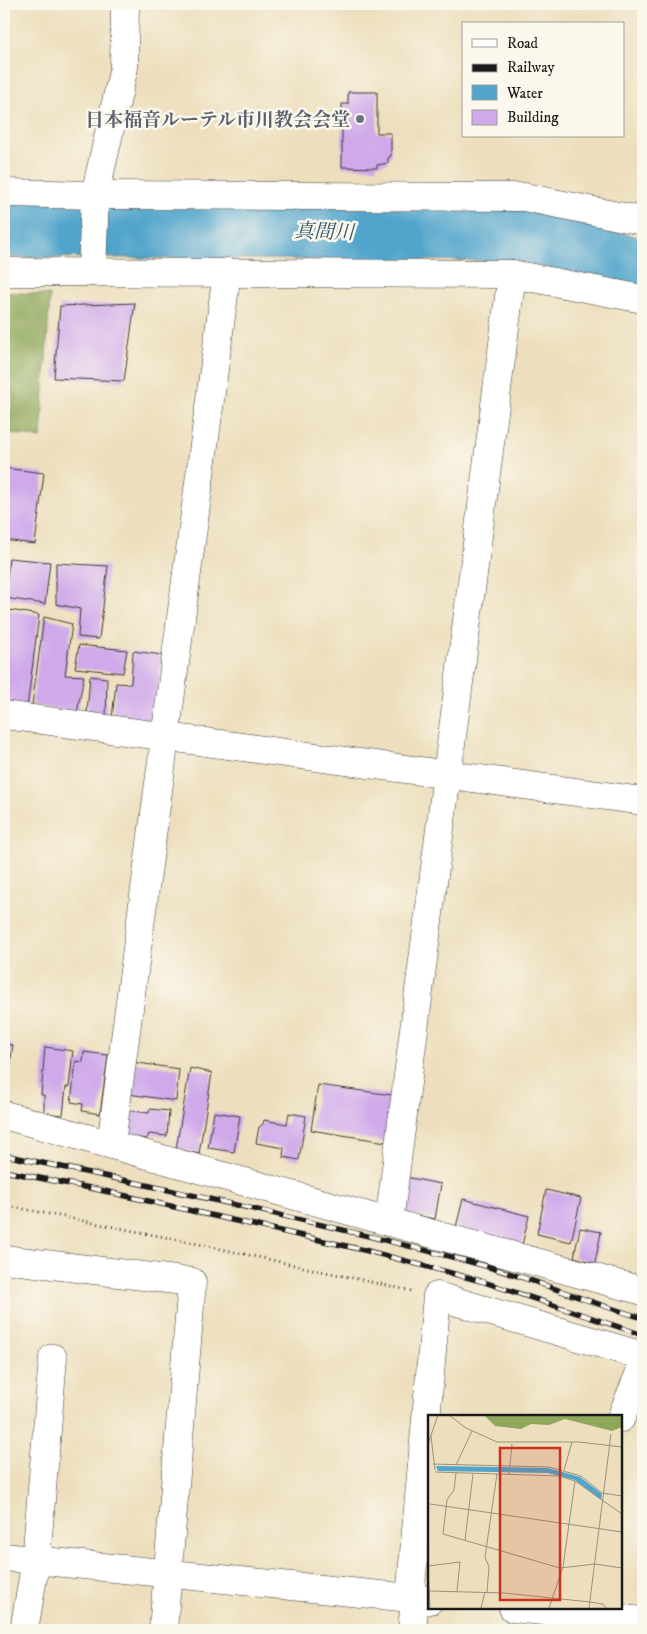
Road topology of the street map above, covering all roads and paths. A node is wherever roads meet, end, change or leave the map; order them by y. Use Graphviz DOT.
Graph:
graph roads {
  1 [pos="125,4"];
  2 [pos="4,192"];
  3 [pos="96,195"];
  4 [pos="643,221"];
  5 [pos="4,272"];
  6 [pos="92,272"];
  7 [pos="227,272"];
  8 [pos="512,274"];
  9 [pos="643,299"];
  10 [pos="4,715"];
  11 [pos="166,736"];
  12 [pos="448,774"];
  13 [pos="643,801"];
  14 [pos="4,1115"];
  15 [pos="111,1144"];
  16 [pos="4,1205"];
  17 [pos="389,1222"];
  18 [pos="4,1259"];
  19 [pos="643,1291"];
  20 [pos="437,1296"];
  21 [pos="643,1356"];
  22 [pos="53,1358"];
  23 [pos="643,1365"];
  24 [pos="430,1415"];
  25 [pos="622,1416"];
  26 [pos="428,1440"];
  27 [pos="4,1557"];
  28 [pos="36,1560"];
  29 [pos="168,1573"];
  30 [pos="418,1599"];
  31 [pos="532,1614"];
  32 [pos="643,1621"];
  33 [pos="24,1630"];
  34 [pos="163,1630"];
  35 [pos="412,1630"];
  1 -- 3 [label="street"];
  2 -- 3 [label="street"];
  3 -- 4 [label="street"];
  3 -- 6 [label="street"];
  5 -- 6 [label="street"];
  6 -- 7 [label="street"];
  7 -- 8 [label="street"];
  7 -- 11 [label="street"];
  8 -- 9 [label="street"];
  8 -- 12 [label="street"];
  10 -- 11 [label="street"];
  11 -- 12 [label="street"];
  11 -- 15 [label="street"];
  12 -- 13 [label="street"];
  12 -- 17 [label="street"];
  14 -- 15 [label="street"];
  15 -- 17 [label="street"];
  16 -- 20 [label="path"];
  17 -- 19 [label="street"];
  18 -- 29 [label="street"];
  20 -- 21 [label="street"];
  20 -- 24 [label="street"];
  22 -- 28 [label="street"];
  23 -- 25 [label="street"];
  26 -- 30 [label="street"];
  27 -- 28 [label="street"];
  28 -- 29 [label="street"];
  28 -- 33 [label="street"];
  29 -- 30 [label="street"];
  29 -- 34 [label="street"];
  30 -- 35 [label="street"];
  31 -- 32 [label="street"];
}
